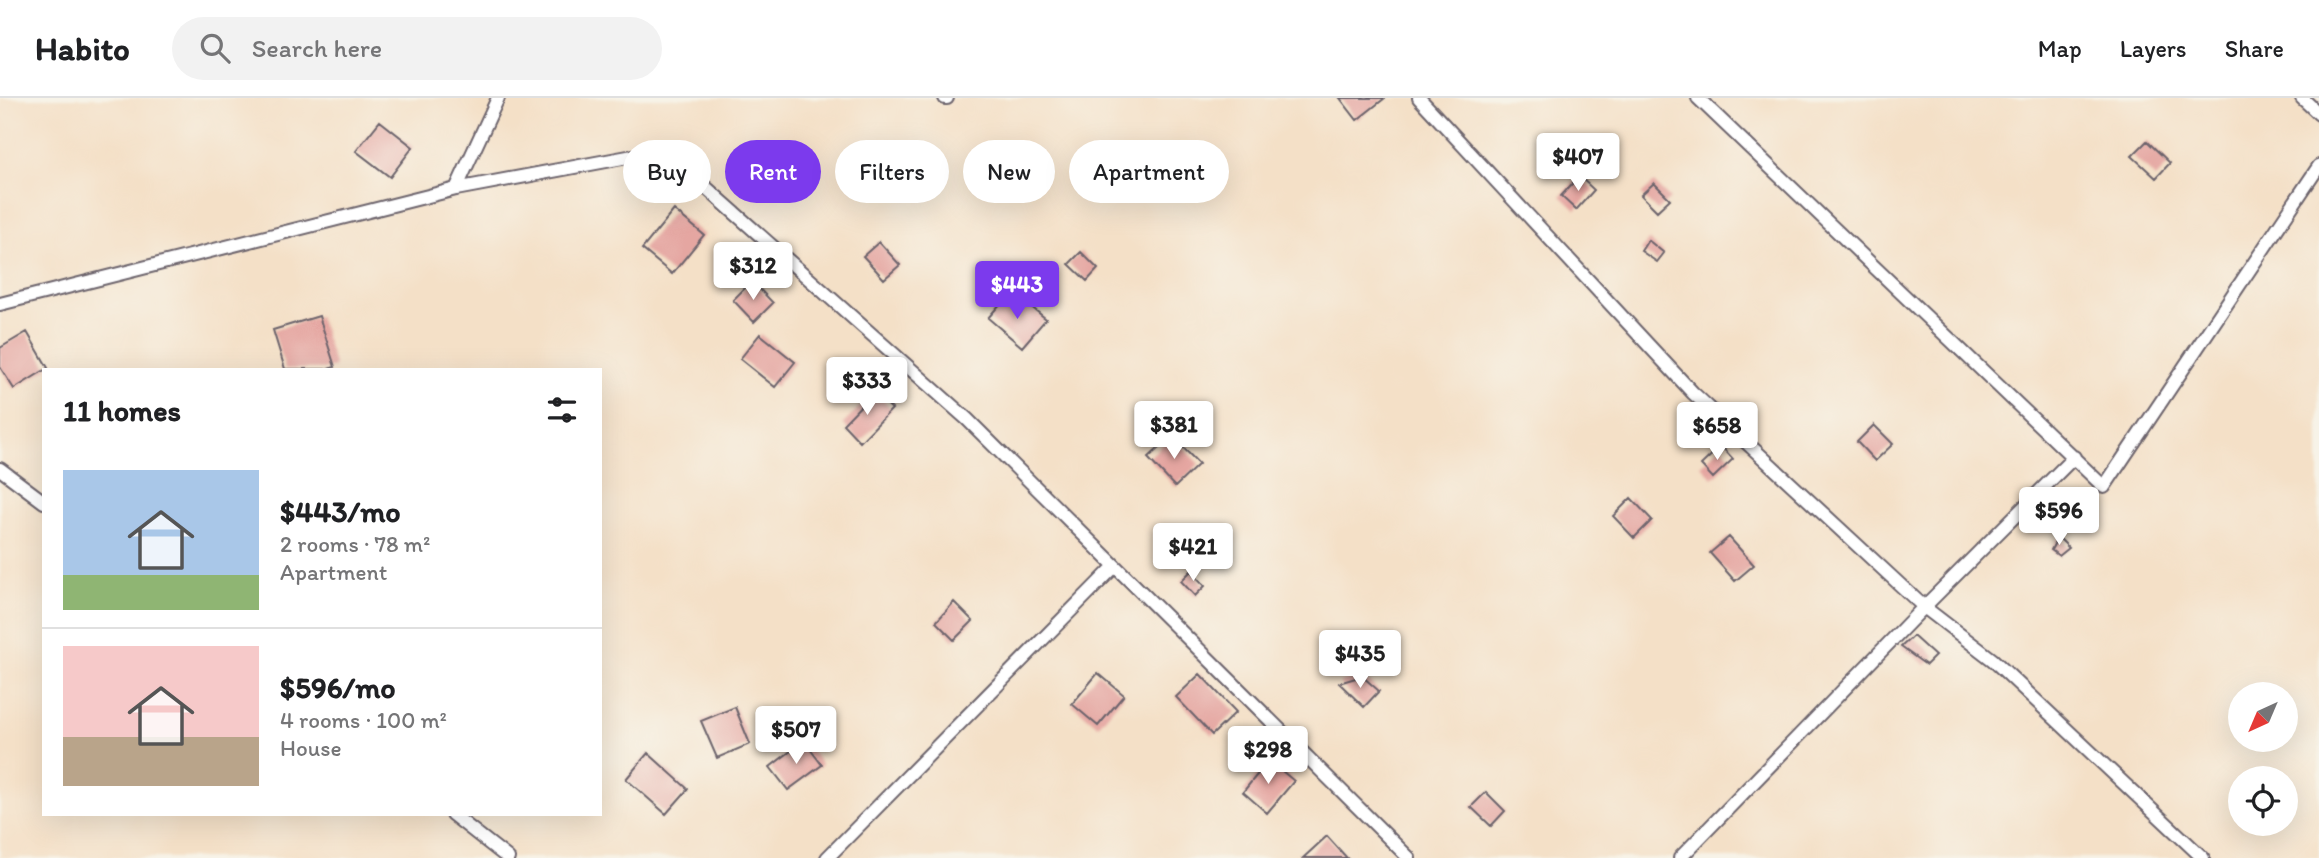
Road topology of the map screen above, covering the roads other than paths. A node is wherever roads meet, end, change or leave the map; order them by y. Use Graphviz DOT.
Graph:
graph roads {
  1 [pos="498,98"];
  2 [pos="1419,98"];
  3 [pos="1698,98"];
  4 [pos="2302,98"];
  5 [pos="2319,114"];
  6 [pos="2319,166"];
  7 [pos="456,189"];
  8 [pos="0,304"];
  9 [pos="2074,457"];
  10 [pos="0,469"];
  11 [pos="42,500"];
  12 [pos="1114,567"];
  13 [pos="1924,607"];
  14 [pos="455,816"];
  15 [pos="508,858"];
  16 [pos="827,858"];
  17 [pos="1409,858"];
  18 [pos="1680,858"];
  19 [pos="2203,858"];
  1 -- 7 [label="street"];
  2 -- 13 [label="street"];
  3 -- 9 [label="street"];
  4 -- 5 [label="street"];
  6 -- 9 [label="street"];
  7 -- 8 [label="street"];
  7 -- 12 [label="street"];
  9 -- 13 [label="street"];
  10 -- 11 [label="street"];
  12 -- 16 [label="street"];
  12 -- 17 [label="street"];
  13 -- 18 [label="street"];
  13 -- 19 [label="street"];
  14 -- 15 [label="street"];
}
